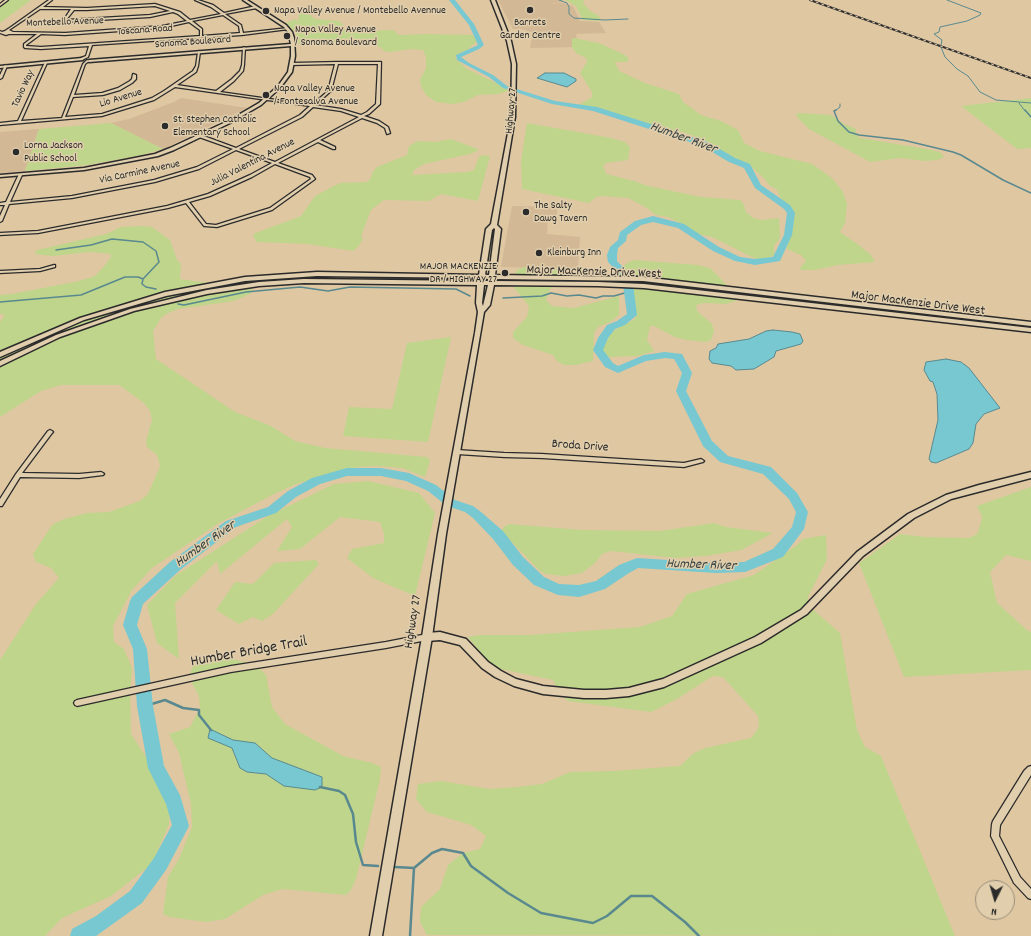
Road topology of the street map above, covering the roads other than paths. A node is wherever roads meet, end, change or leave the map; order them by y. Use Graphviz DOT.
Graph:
graph roads {
  1 [pos="7,0"];
  2 [pos="51,0"];
  3 [pos="196,0"];
  4 [pos="245,0"];
  5 [pos="493,0"];
  6 [pos="0,5"];
  7 [pos="256,7"];
  8 [pos="39,8"];
  9 [pos="73,9"];
  10 [pos="174,11"];
  11 [pos="223,14"];
  12 [pos="191,21"];
  13 [pos="288,29"];
  14 [pos="5,32"];
  15 [pos="40,33"];
  16 [pos="242,34"];
  17 [pos="201,36"];
  18 [pos="91,44"];
  19 [pos="292,45"];
  20 [pos="244,48"];
  21 [pos="199,52"];
  22 [pos="89,59"];
  23 [pos="82,61"];
  24 [pos="46,63"];
  25 [pos="337,63"];
  26 [pos="292,64"];
  27 [pos="6,66"];
  28 [pos="0,67"];
  29 [pos="134,75"];
  30 [pos="0,78"];
  31 [pos="175,86"];
  32 [pos="217,92"];
  33 [pos="71,96"];
  34 [pos="266,99"];
  35 [pos="312,106"];
  36 [pos="361,116"];
  37 [pos="63,118"];
  38 [pos="19,122"];
  39 [pos="0,124"];
  40 [pos="388,133"];
  41 [pos="200,136"];
  42 [pos="317,140"];
  43 [pos="334,148"];
  44 [pos="237,149"];
  45 [pos="276,163"];
  46 [pos="20,174"];
  47 [pos="0,176"];
  48 [pos="187,202"];
  49 [pos="0,204"];
  50 [pos="7,204"];
  51 [pos="0,221"];
  52 [pos="494,225"];
  53 [pos="0,234"];
  54 [pos="54,266"];
  55 [pos="0,272"];
  56 [pos="481,279"];
  57 [pos="491,279"];
  58 [pos="644,283"];
  59 [pos="481,312"];
  60 [pos="1031,324"];
  61 [pos="1031,330"];
  62 [pos="0,355"];
  63 [pos="0,364"];
  64 [pos="50,432"];
  65 [pos="457,452"];
  66 [pos="701,461"];
  67 [pos="101,474"];
  68 [pos="1031,474"];
  69 [pos="18,475"];
  70 [pos="0,504"];
  71 [pos="427,636"];
  72 [pos="77,703"];
  73 [pos="1031,770"];
  74 [pos="1031,895"];
  75 [pos="376,936"];
  1 -- 6 [label="street"];
  2 -- 8 [label="street"];
  3 -- 11 [label="street"];
  4 -- 7 [label="street"];
  5 -- 52 [label="main road, Highway 27"];
  7 -- 11 [label="street, Montebello Avenue"];
  7 -- 13 [label="street"];
  8 -- 9 [label="street"];
  8 -- 14 [label="street"];
  9 -- 10 [label="street"];
  9 -- 10 [label="street"];
  10 -- 12 [label="street"];
  11 -- 12 [label="street, Montebello Avenue"];
  11 -- 16 [label="street"];
  12 -- 15 [label="street, Montebello Avenue"];
  12 -- 17 [label="street"];
  13 -- 16 [label="street, Toscana Road"];
  13 -- 19 [label="street"];
  14 -- 15 [label="street, Montebello Avenue"];
  15 -- 18 [label="street, Toscana Road"];
  16 -- 17 [label="street, Toscana Road"];
  17 -- 18 [label="street, Toscana Road"];
  18 -- 22 [label="street"];
  19 -- 20 [label="street, Sonoma Boulevard"];
  19 -- 26 [label="street"];
  20 -- 21 [label="street, Sonoma Boulevard"];
  20 -- 32 [label="street"];
  21 -- 22 [label="street, Sonoma Boulevard"];
  21 -- 31 [label="street, Lio Avenue"];
  22 -- 23 [label="street, Sonoma Boulevard"];
  23 -- 24 [label="street"];
  23 -- 33 [label="street"];
  24 -- 27 [label="street"];
  24 -- 38 [label="street, Tavio Way"];
  25 -- 26 [label="street, Julia Valentina Avenue"];
  25 -- 35 [label="street, Via Carmine Avenue"];
  25 -- 36 [label="street, Julia Valentina Avenue"];
  26 -- 34 [label="street"];
  27 -- 28 [label="street"];
  27 -- 30 [label="street"];
  29 -- 33 [label="street"];
  31 -- 32 [label="street"];
  31 -- 37 [label="street, Lio Avenue"];
  32 -- 34 [label="street"];
  33 -- 37 [label="street"];
  34 -- 35 [label="street"];
  34 -- 41 [label="street"];
  35 -- 36 [label="street"];
  35 -- 44 [label="street, Via Carmine Avenue"];
  36 -- 40 [label="street"];
  36 -- 42 [label="street, Julia Valentina Avenue"];
  37 -- 38 [label="street, Lio Avenue"];
  38 -- 39 [label="street, Lio Avenue"];
  41 -- 44 [label="street"];
  41 -- 46 [label="street"];
  42 -- 43 [label="street"];
  42 -- 45 [label="street, Julia Valentina Avenue"];
  44 -- 45 [label="street"];
  44 -- 50 [label="street, Via Carmine Avenue"];
  45 -- 48 [label="street, Julia Valentina Avenue"];
  45 -- 48 [label="street"];
  46 -- 47 [label="street"];
  46 -- 50 [label="street"];
  48 -- 53 [label="street, Julia Valentina Avenue"];
  49 -- 50 [label="street, Via Carmine Avenue"];
  50 -- 51 [label="street"];
  52 -- 56 [label="main road, Highway 27"];
  52 -- 57 [label="main road, Highway 27"];
  54 -- 55 [label="street"];
  56 -- 57 [label="main road, Major MacKenzie Drive West"];
  56 -- 59 [label="main road, Highway 27"];
  56 -- 62 [label="main road, Major MacKenzie Drive West"];
  56 -- 63 [label="main road, Major MacKenzie Drive West"];
  57 -- 58 [label="main road, Major MacKenzie Drive West"];
  57 -- 59 [label="main road, Highway 27"];
  58 -- 60 [label="main road, Major MacKenzie Drive West"];
  58 -- 61 [label="main road, Major MacKenzie Drive West"];
  59 -- 65 [label="main road, Highway 27"];
  64 -- 69 [label="street"];
  65 -- 66 [label="street, Broda Drive"];
  65 -- 71 [label="main road, Highway 27"];
  67 -- 69 [label="street"];
  68 -- 71 [label="street"];
  69 -- 70 [label="street"];
  71 -- 72 [label="street, Humber Bridge Trail"];
  71 -- 75 [label="main road, Highway 27"];
  73 -- 74 [label="street"];
}
